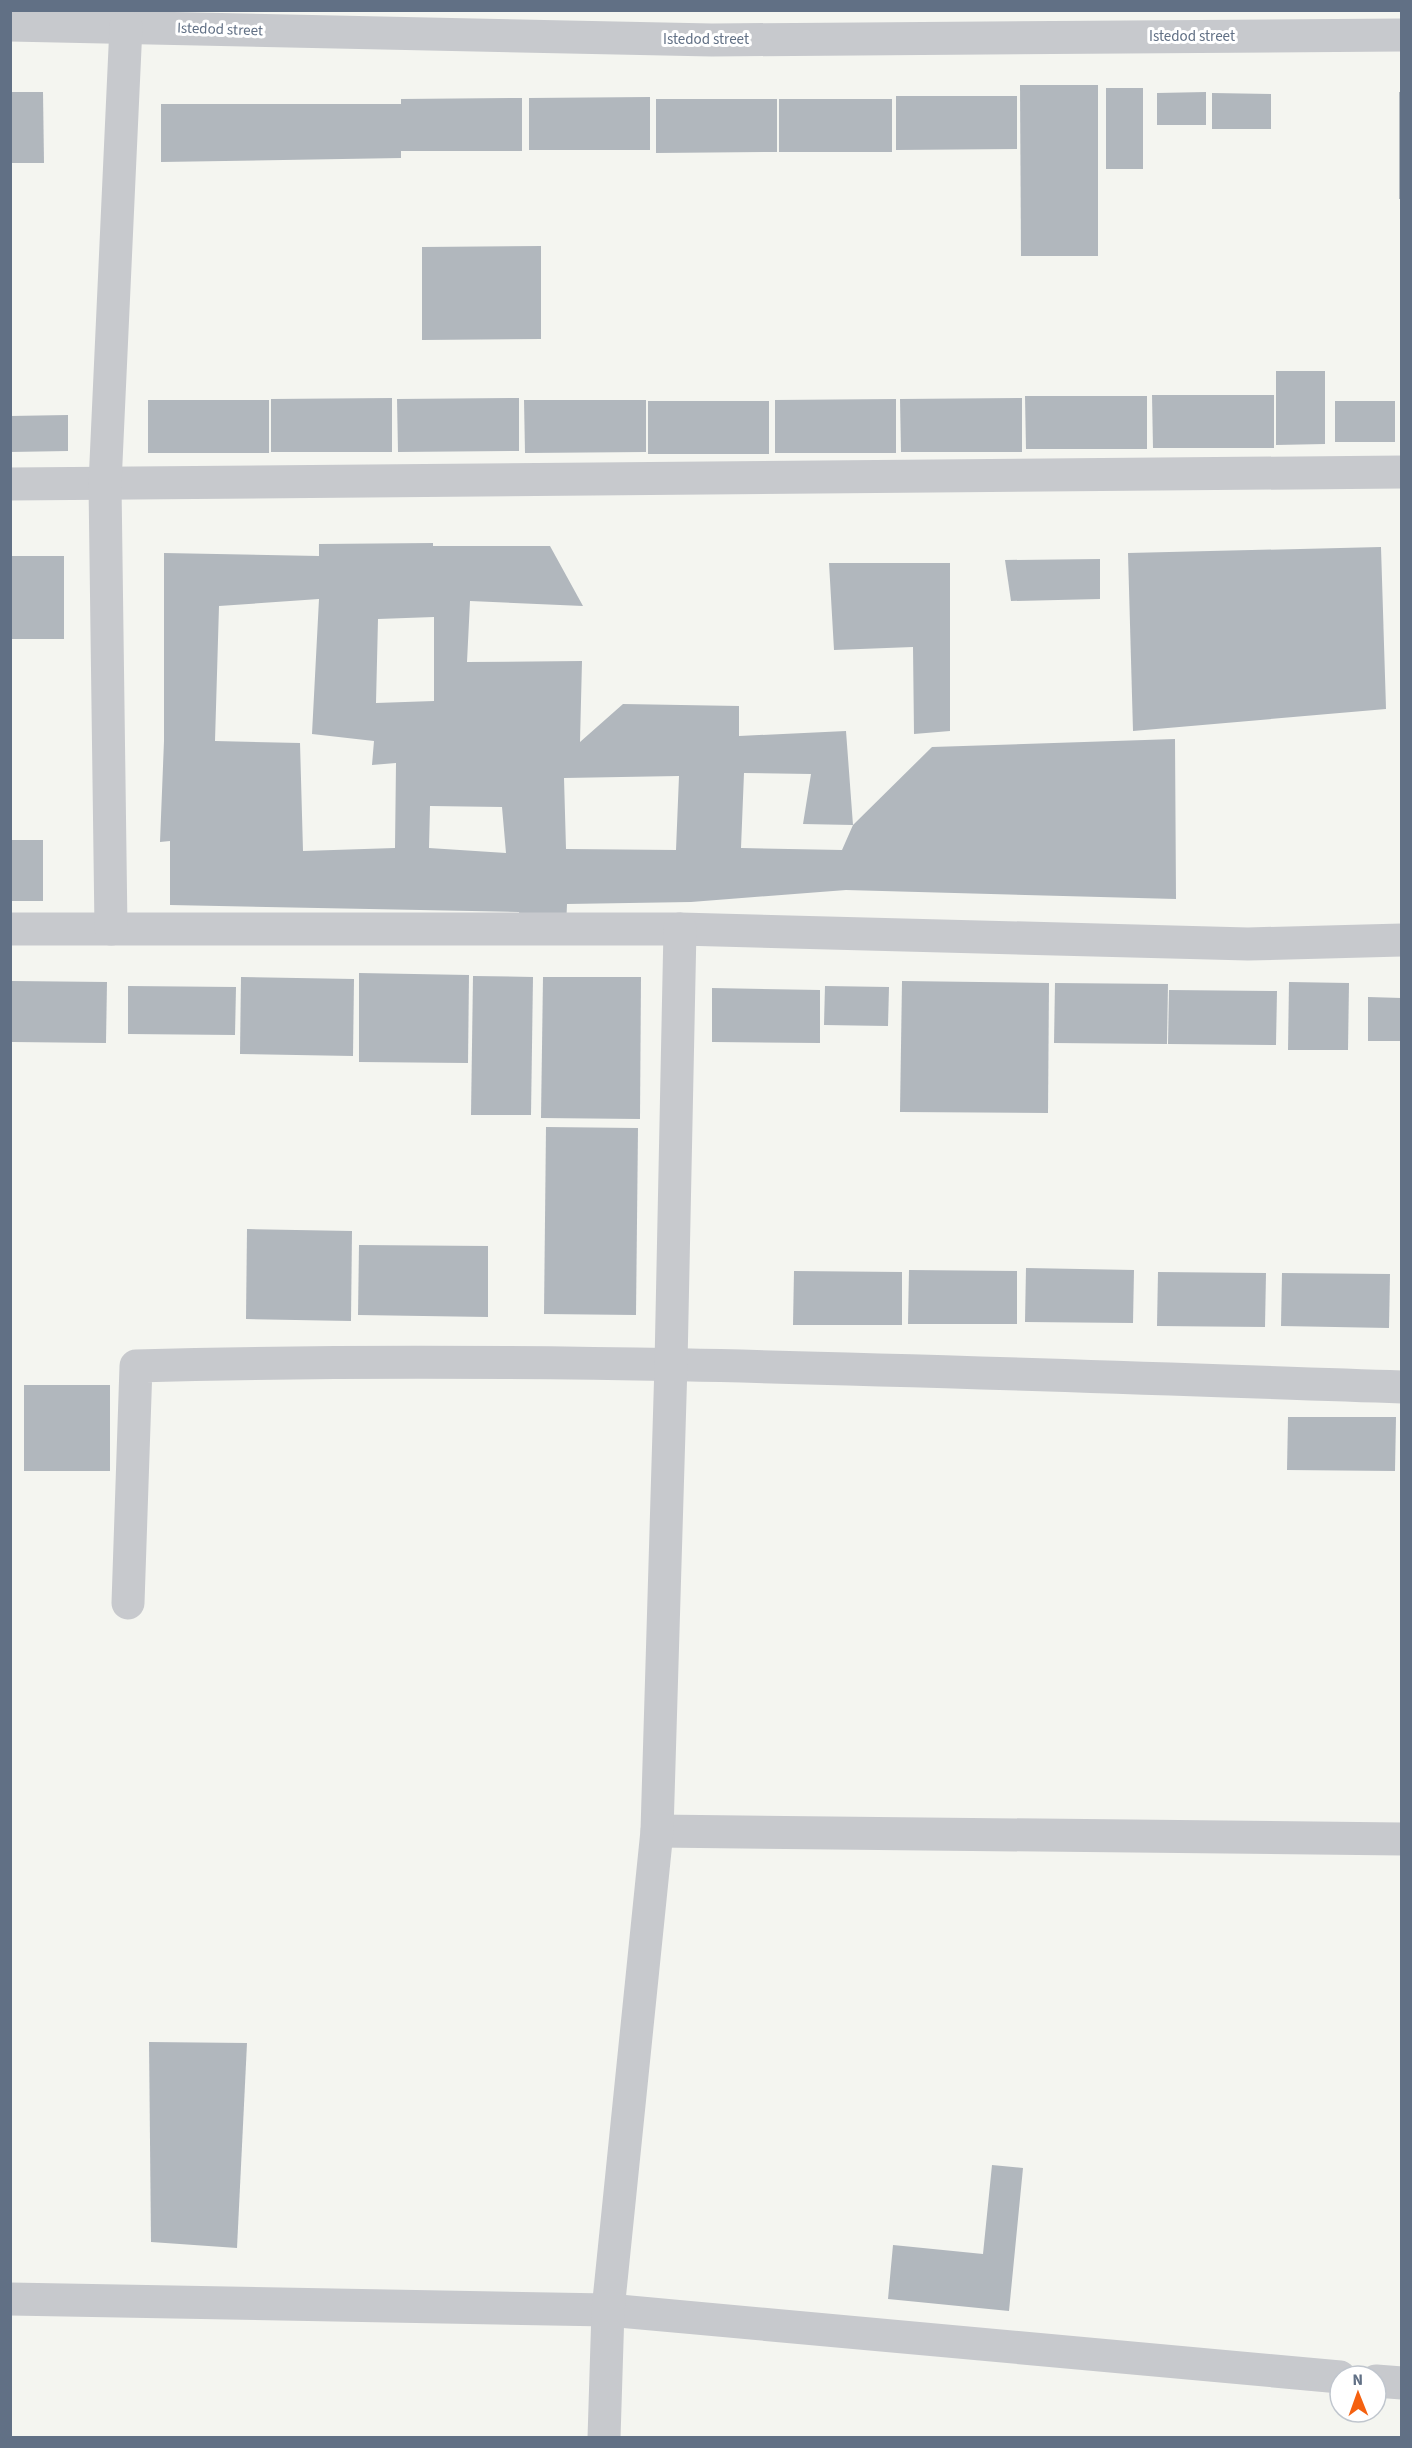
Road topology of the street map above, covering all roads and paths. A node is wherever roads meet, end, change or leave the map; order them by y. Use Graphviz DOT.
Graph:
graph roads {
  1 [pos="216,20"];
  2 [pos="10,25"];
  3 [pos="126,26"];
  4 [pos="1401,35"];
  5 [pos="1401,472"];
  6 [pos="10,484"];
  7 [pos="105,484"];
  8 [pos="10,929"];
  9 [pos="111,929"];
  10 [pos="680,929"];
  11 [pos="1401,940"];
  12 [pos="672,1364"];
  13 [pos="1401,1387"];
  14 [pos="128,1603"];
  15 [pos="657,1831"];
  16 [pos="1401,1839"];
  17 [pos="10,2299"];
  18 [pos="608,2310"];
  19 [pos="1328,2376"];
  20 [pos="604,2438"];
  1 -- 3 [label="street, Istedod street"];
  1 -- 4 [label="street, Istedod street"];
  2 -- 3 [label="street, Istedod street"];
  3 -- 7 [label="street"];
  5 -- 7 [label="street"];
  6 -- 7 [label="street"];
  7 -- 9 [label="street"];
  8 -- 9 [label="street"];
  9 -- 10 [label="street"];
  10 -- 11 [label="street"];
  10 -- 12 [label="street"];
  12 -- 13 [label="street"];
  12 -- 14 [label="street"];
  12 -- 15 [label="street"];
  15 -- 16 [label="street"];
  15 -- 18 [label="street"];
  17 -- 18 [label="street"];
  18 -- 19 [label="street"];
  18 -- 20 [label="street"];
}
